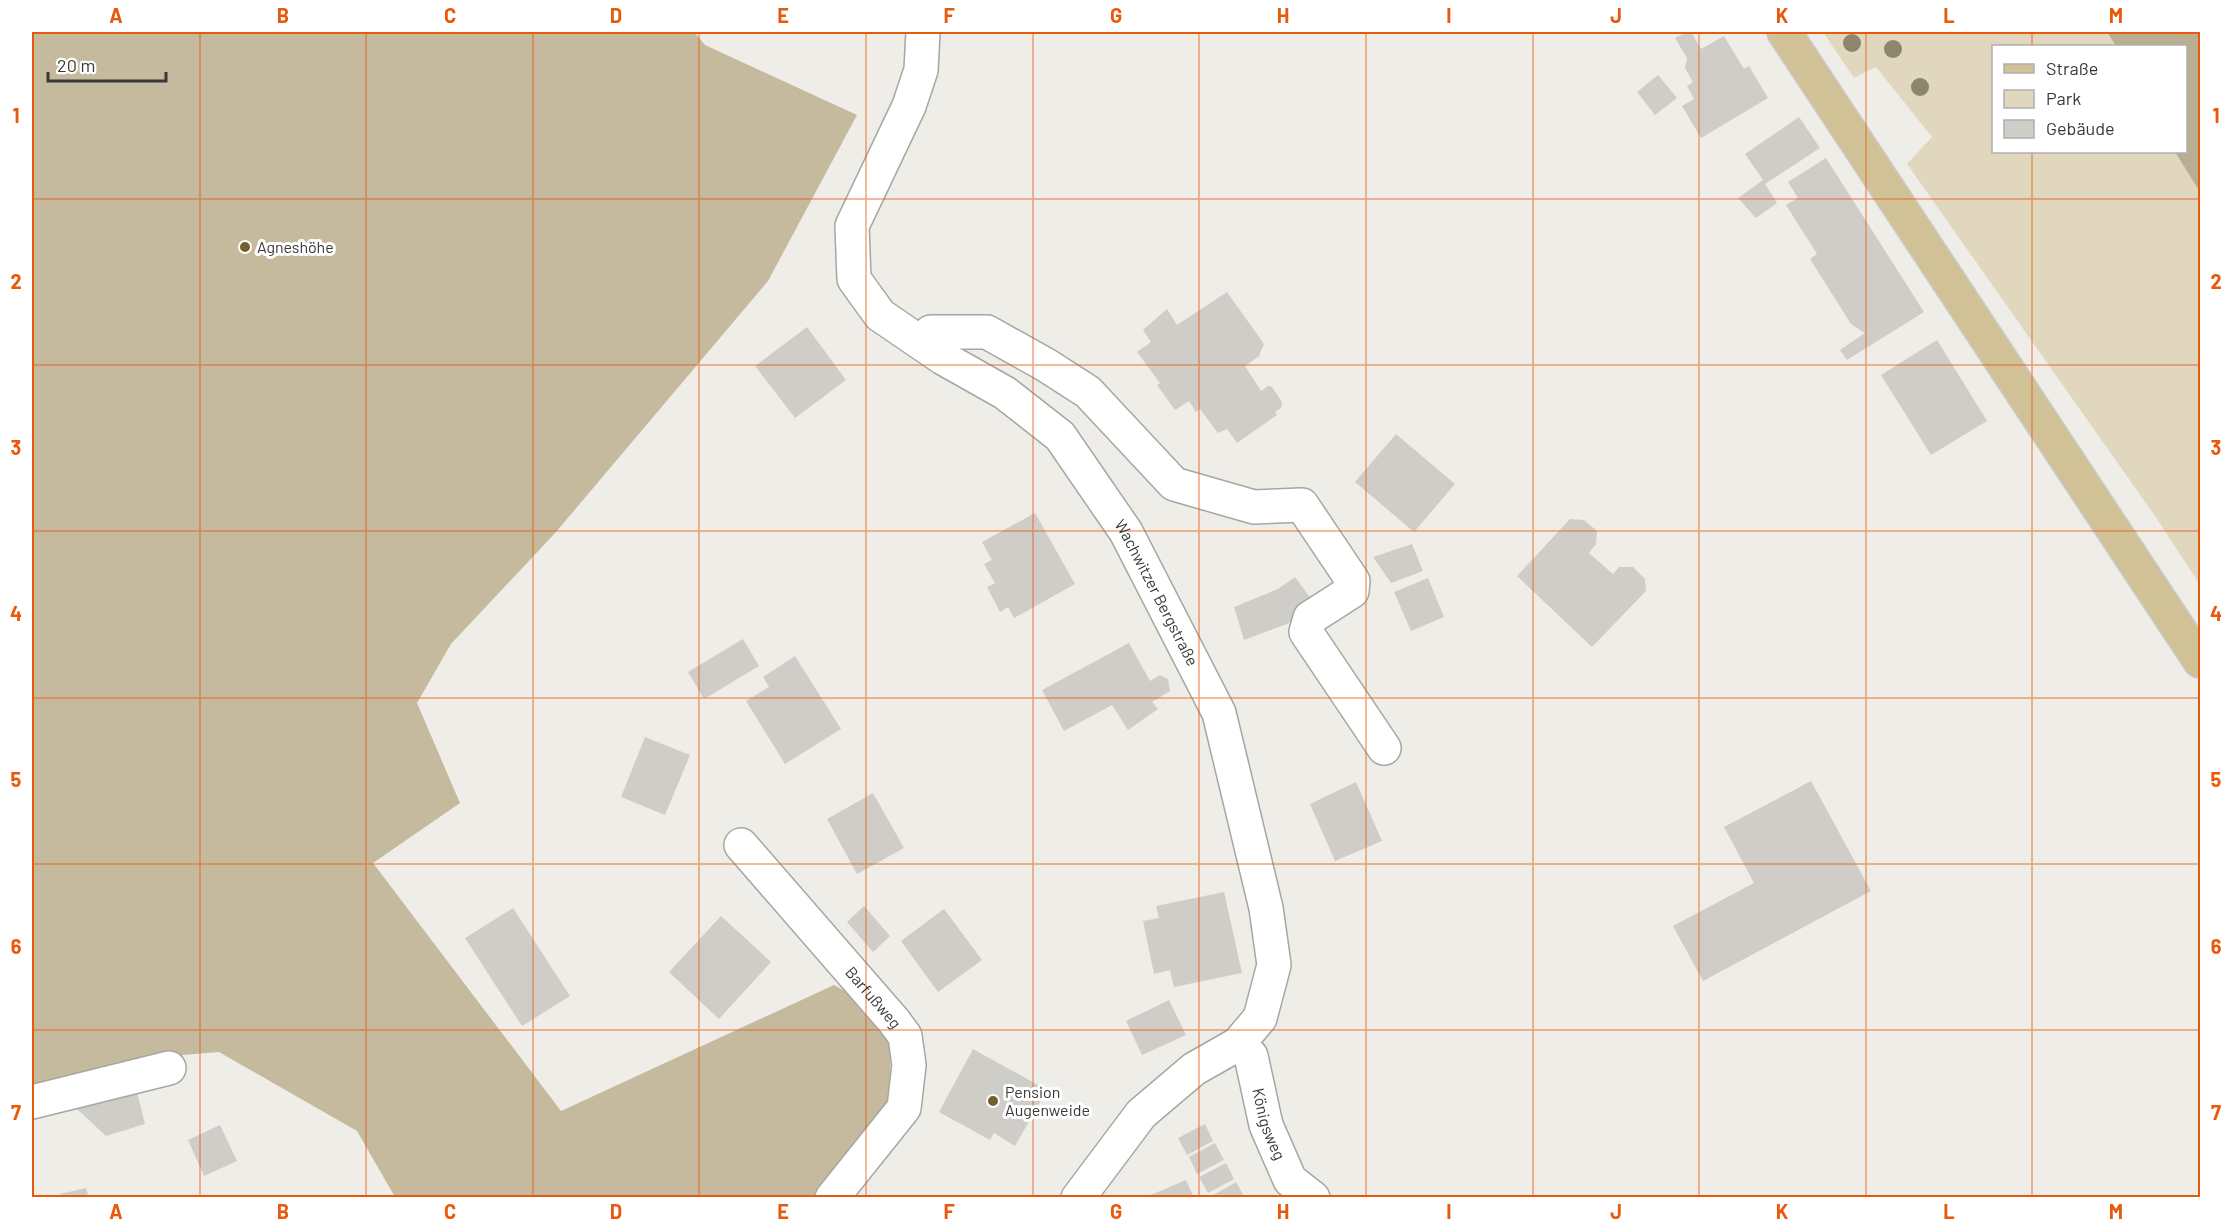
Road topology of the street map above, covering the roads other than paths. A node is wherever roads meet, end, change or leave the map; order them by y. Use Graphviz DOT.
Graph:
graph roads {
  1 [pos="923,32"];
  2 [pos="1784,32"];
  3 [pos="923,344"];
  4 [pos="2200,661"];
  5 [pos="1384,748"];
  6 [pos="741,845"];
  7 [pos="1238,1044"];
  8 [pos="169,1068"];
  9 [pos="32,1102"];
  10 [pos="832,1197"];
  11 [pos="1077,1197"];
  12 [pos="1313,1197"];
  1 -- 3 [label="street, Wachwitzer Bergstraße"];
  2 -- 4 [label="main road"];
  3 -- 5 [label="street"];
  3 -- 7 [label="street, Wachwitzer Bergstraße"];
  6 -- 10 [label="street, Barfußweg"];
  7 -- 11 [label="street, Wachwitzer Bergstraße"];
  7 -- 12 [label="street, Königsweg"];
  8 -- 9 [label="street"];
}
